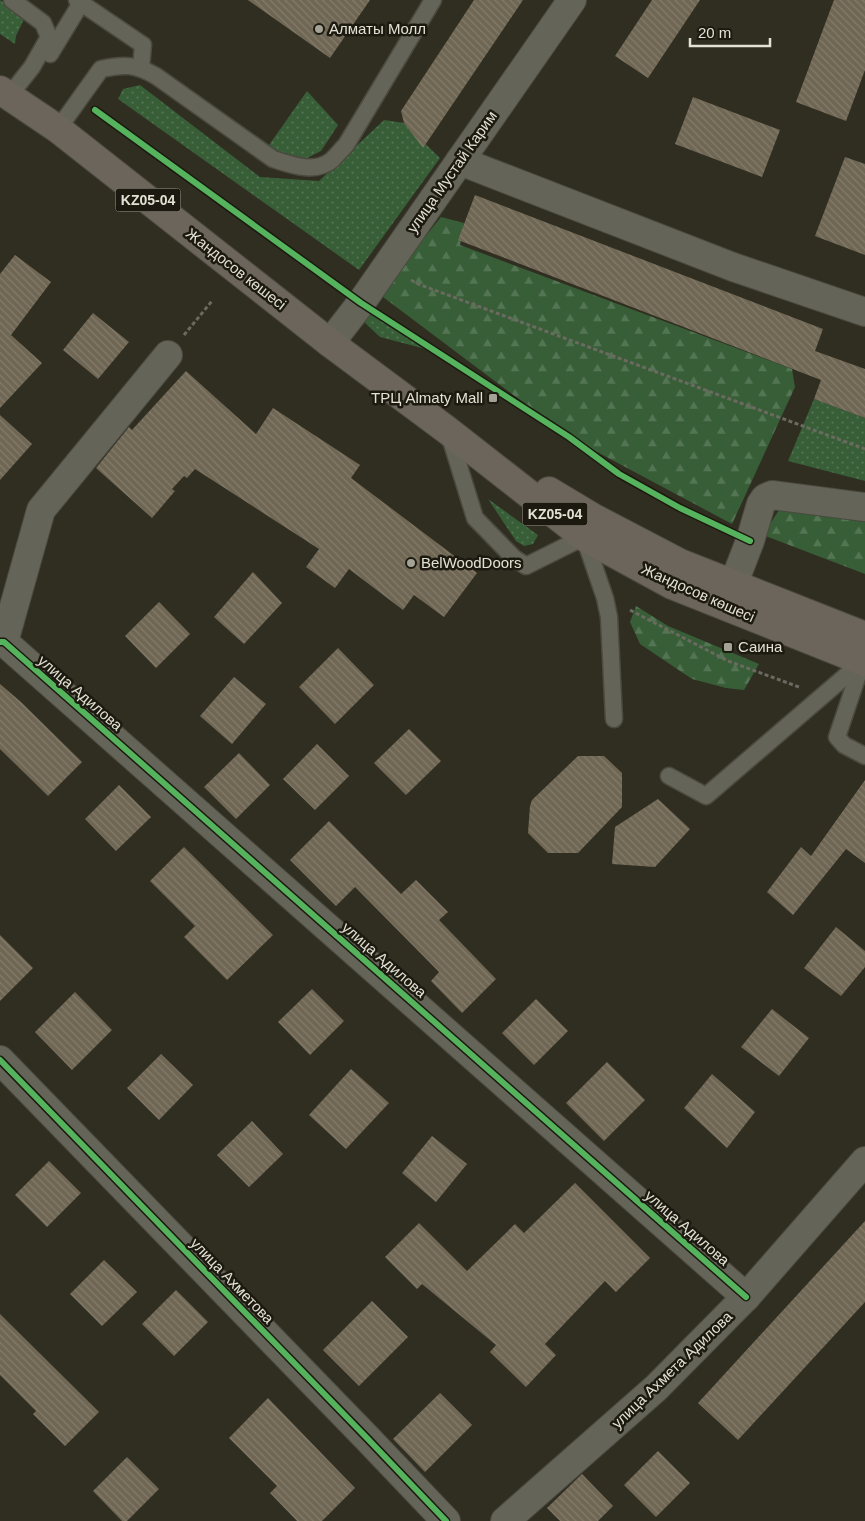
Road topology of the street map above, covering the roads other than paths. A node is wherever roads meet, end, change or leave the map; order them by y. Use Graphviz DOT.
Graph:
graph roads {
  1 [pos="12,0"];
  2 [pos="433,0"];
  3 [pos="572,0"];
  4 [pos="79,1"];
  5 [pos="130,63"];
  6 [pos="10,97"];
  7 [pos="59,130"];
  8 [pos="460,161"];
  9 [pos="865,312"];
  10 [pos="330,343"];
  11 [pos="168,355"];
  12 [pos="447,430"];
  13 [pos="865,507"];
  14 [pos="584,537"];
  15 [pos="733,585"];
  16 [pos="2,642"];
  17 [pos="864,653"];
  18 [pos="614,719"];
  19 [pos="865,756"];
  20 [pos="669,776"];
  21 [pos="0,1060"];
  22 [pos="865,1161"];
  23 [pos="746,1297"];
  24 [pos="446,1521"];
  25 [pos="505,1521"];
  1 -- 6 [label="lane"];
  2 -- 5 [label="lane"];
  3 -- 8 [label="street, улица Мустай Карим"];
  4 -- 5 [label="lane"];
  4 -- 6 [label="lane"];
  5 -- 7 [label="lane"];
  6 -- 7 [label="main road, Жандосов көшесі / KZ05-04"];
  7 -- 10 [label="main road, Жандосов көшесі / KZ05-04"];
  8 -- 9 [label="street"];
  8 -- 10 [label="street, улица Мустай Карим"];
  10 -- 12 [label="main road, Жандосов көшесі / KZ05-04"];
  11 -- 16 [label="street"];
  12 -- 14 [label="main road, Жандосов көшесі / KZ05-04"];
  12 -- 14 [label="lane"];
  12 -- 15 [label="main road, Жандосов көшесі / KZ05-04"];
  13 -- 15 [label="street"];
  14 -- 17 [label="main road, Жандосов көшесі / KZ05-04"];
  14 -- 18 [label="lane"];
  15 -- 17 [label="main road, Жандосов көшесі / KZ05-04"];
  16 -- 23 [label="street, улица Адилова"];
  17 -- 19 [label="lane"];
  17 -- 20 [label="lane"];
  21 -- 24 [label="street, улица Ахметова"];
  22 -- 23 [label="street, улица Ахмета Адилова"];
  23 -- 25 [label="street, улица Ахмета Адилова"];
}
